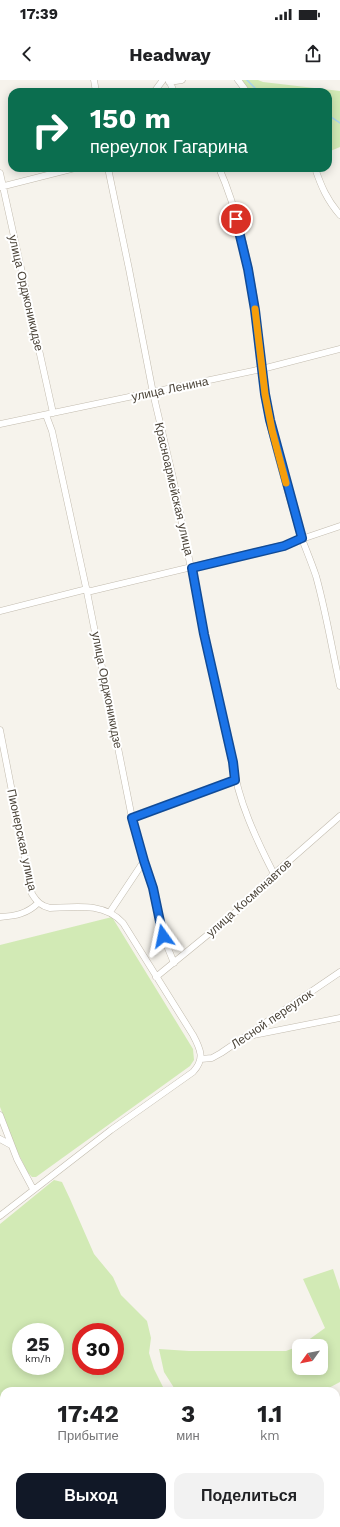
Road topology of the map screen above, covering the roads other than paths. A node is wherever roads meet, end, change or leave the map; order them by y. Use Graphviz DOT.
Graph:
graph roads {
  1 [pos="182,80"];
  2 [pos="167,81"];
  3 [pos="159,88"];
  4 [pos="59,172"];
  5 [pos="109,172"];
  6 [pos="221,172"];
  7 [pos="316,172"];
  8 [pos="0,173"];
  9 [pos="1,187"];
  10 [pos="340,215"];
  11 [pos="340,348"];
  12 [pos="262,369"];
  13 [pos="153,393"];
  14 [pos="53,413"];
  15 [pos="46,415"];
  16 [pos="0,424"];
  17 [pos="340,526"];
  18 [pos="302,538"];
  19 [pos="192,568"];
  20 [pos="87,591"];
  21 [pos="0,611"];
  22 [pos="340,686"];
  23 [pos="0,730"];
  24 [pos="235,780"];
  25 [pos="340,816"];
  26 [pos="132,818"];
  27 [pos="144,861"];
  28 [pos="274,874"];
  29 [pos="38,902"];
  30 [pos="110,912"];
  31 [pos="0,917"];
  32 [pos="174,963"];
  33 [pos="340,972"];
  34 [pos="156,977"];
  35 [pos="340,1018"];
  36 [pos="245,1037"];
  37 [pos="201,1059"];
  38 [pos="0,1115"];
  39 [pos="0,1138"];
  40 [pos="11,1145"];
  41 [pos="33,1189"];
  42 [pos="0,1216"];
  1 -- 2 [label="street"];
  2 -- 3 [label="street"];
  4 -- 9 [label="street"];
  5 -- 13 [label="street, Красноармейская улица"];
  6 -- 12 [label="street"];
  7 -- 10 [label="street"];
  8 -- 9 [label="street, улица Орджоникидзе"];
  9 -- 14 [label="street, улица Орджоникидзе"];
  11 -- 12 [label="street, улица Ленина"];
  12 -- 13 [label="street, улица Ленина"];
  12 -- 18 [label="street"];
  13 -- 14 [label="street, улица Ленина"];
  13 -- 19 [label="street, Красноармейская улица"];
  14 -- 15 [label="street, улица Ленина"];
  15 -- 16 [label="street, улица Ленина"];
  15 -- 20 [label="street, улица Орджоникидзе"];
  17 -- 18 [label="street"];
  18 -- 19 [label="street"];
  18 -- 22 [label="street"];
  19 -- 20 [label="street"];
  19 -- 24 [label="street, Красноармейская улица"];
  20 -- 21 [label="street"];
  20 -- 26 [label="street, улица Орджоникидзе"];
  23 -- 29 [label="street, Пионерская улица"];
  24 -- 26 [label="street"];
  24 -- 28 [label="street, Красноармейская улица"];
  25 -- 28 [label="street, улица Космонавтов"];
  26 -- 27 [label="street, улица Орджоникидзе"];
  27 -- 30 [label="street"];
  27 -- 32 [label="street, улица Орджоникидзе"];
  28 -- 32 [label="street, улица Космонавтов"];
  29 -- 30 [label="street"];
  29 -- 31 [label="street"];
  30 -- 34 [label="street"];
  32 -- 34 [label="street, улица Космонавтов"];
  33 -- 36 [label="street, Лесной переулок"];
  34 -- 37 [label="street"];
  35 -- 36 [label="street"];
  36 -- 37 [label="street, Лесной переулок"];
  37 -- 41 [label="street"];
  38 -- 40 [label="street"];
  39 -- 40 [label="street"];
  40 -- 41 [label="street"];
  41 -- 42 [label="street"];
}
